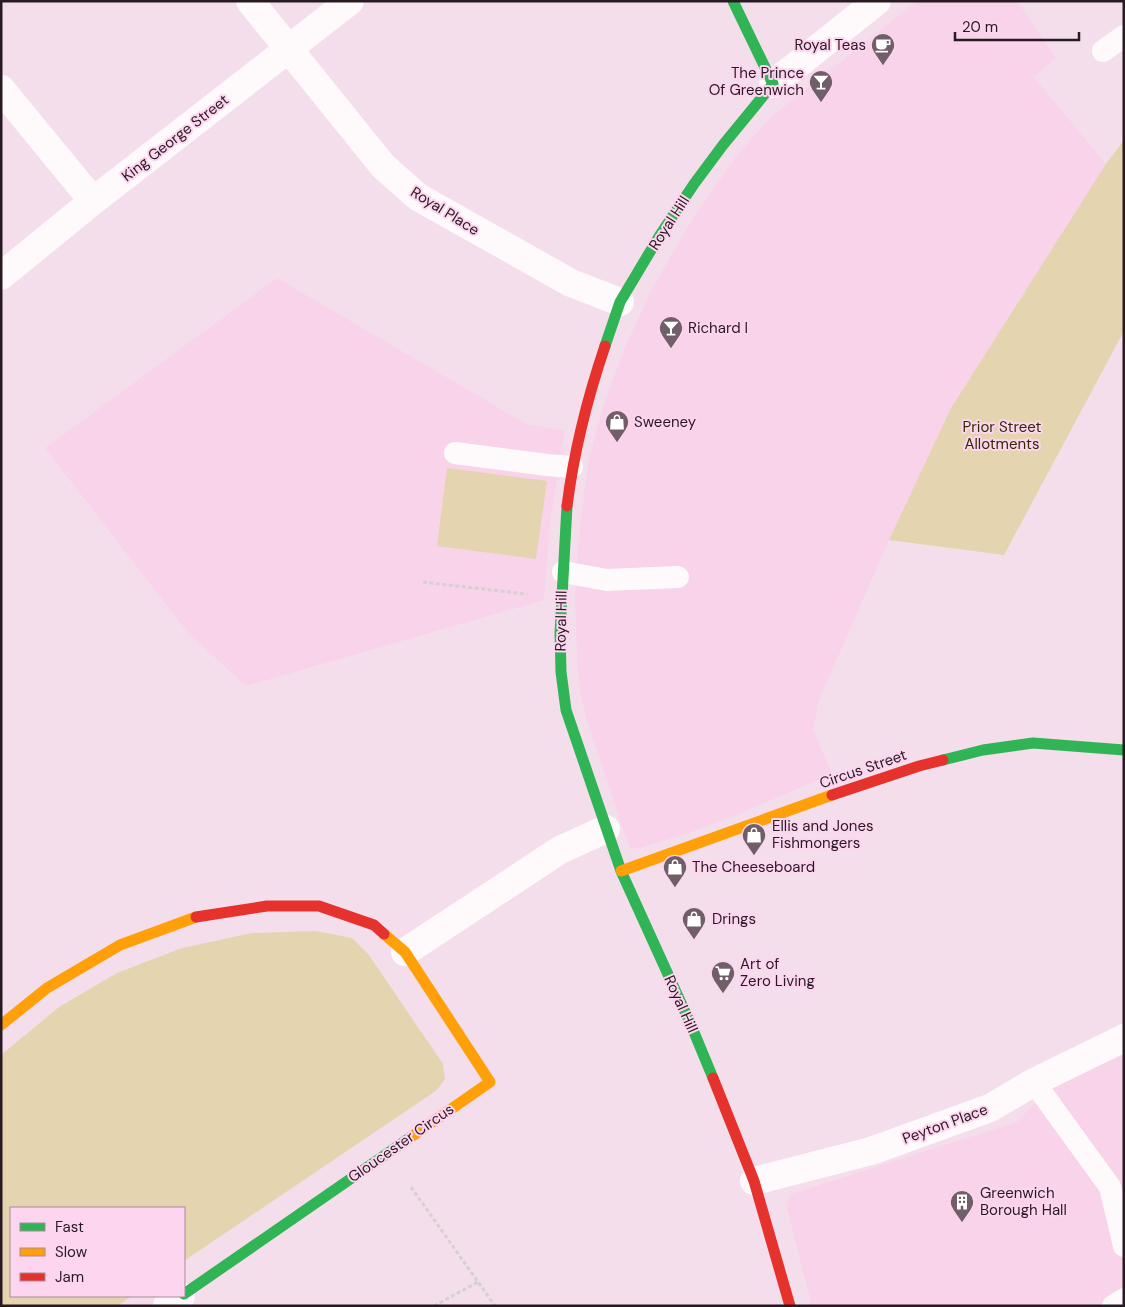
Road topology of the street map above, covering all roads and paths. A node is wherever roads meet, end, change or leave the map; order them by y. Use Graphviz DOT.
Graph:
graph roads {
  1 [pos="250,1"];
  2 [pos="350,1"];
  3 [pos="733,1"];
  4 [pos="877,1"];
  5 [pos="1124,36"];
  6 [pos="289,49"];
  7 [pos="1103,51"];
  8 [pos="773,84"];
  9 [pos="1,89"];
  10 [pos="93,201"];
  11 [pos="1,276"];
  12 [pos="620,302"];
  13 [pos="455,453"];
  14 [pos="572,467"];
  15 [pos="562,572"];
  16 [pos="678,577"];
  17 [pos="423,582"];
  18 [pos="532,594"];
  19 [pos="1124,750"];
  20 [pos="606,829"];
  21 [pos="621,871"];
  22 [pos="404,952"];
  23 [pos="1,1026"];
  24 [pos="1124,1038"];
  25 [pos="1034,1082"];
  26 [pos="754,1181"];
  27 [pos="411,1187"];
  28 [pos="1124,1246"];
  29 [pos="478,1282"];
  30 [pos="185,1293"];
  31 [pos="179,1297"];
  32 [pos="1124,1299"];
  33 [pos="167,1306"];
  34 [pos="434,1306"];
  35 [pos="495,1306"];
  36 [pos="790,1306"];
  37 [pos="1113,1306"];
  1 -- 6 [label="street, Royal Place"];
  2 -- 6 [label="street, King George Street"];
  3 -- 8 [label="street"];
  4 -- 8 [label="street, Royal Hill"];
  5 -- 7 [label="lane"];
  6 -- 10 [label="street, King George Street"];
  6 -- 12 [label="street, Royal Place"];
  8 -- 12 [label="street, Royal Hill"];
  9 -- 10 [label="street"];
  10 -- 11 [label="street, King George Street"];
  12 -- 14 [label="street, Royal Hill"];
  13 -- 14 [label="lane"];
  14 -- 15 [label="street, Royal Hill"];
  15 -- 16 [label="lane"];
  15 -- 20 [label="street, Royal Hill"];
  17 -- 18 [label="path"];
  19 -- 21 [label="street, Circus Street"];
  20 -- 21 [label="street, Royal Hill"];
  20 -- 22 [label="street"];
  21 -- 26 [label="street, Royal Hill"];
  22 -- 23 [label="street, Gloucester Circus"];
  22 -- 30 [label="street, Gloucester Circus"];
  24 -- 25 [label="street, Peyton Place"];
  25 -- 26 [label="street, Peyton Place"];
  25 -- 28 [label="lane"];
  26 -- 36 [label="street, Royal Hill"];
  27 -- 29 [label="path"];
  29 -- 34 [label="path"];
  29 -- 35 [label="path"];
  31 -- 33 [label="street, Gloucester Circus"];
  32 -- 37 [label="lane"];
}
